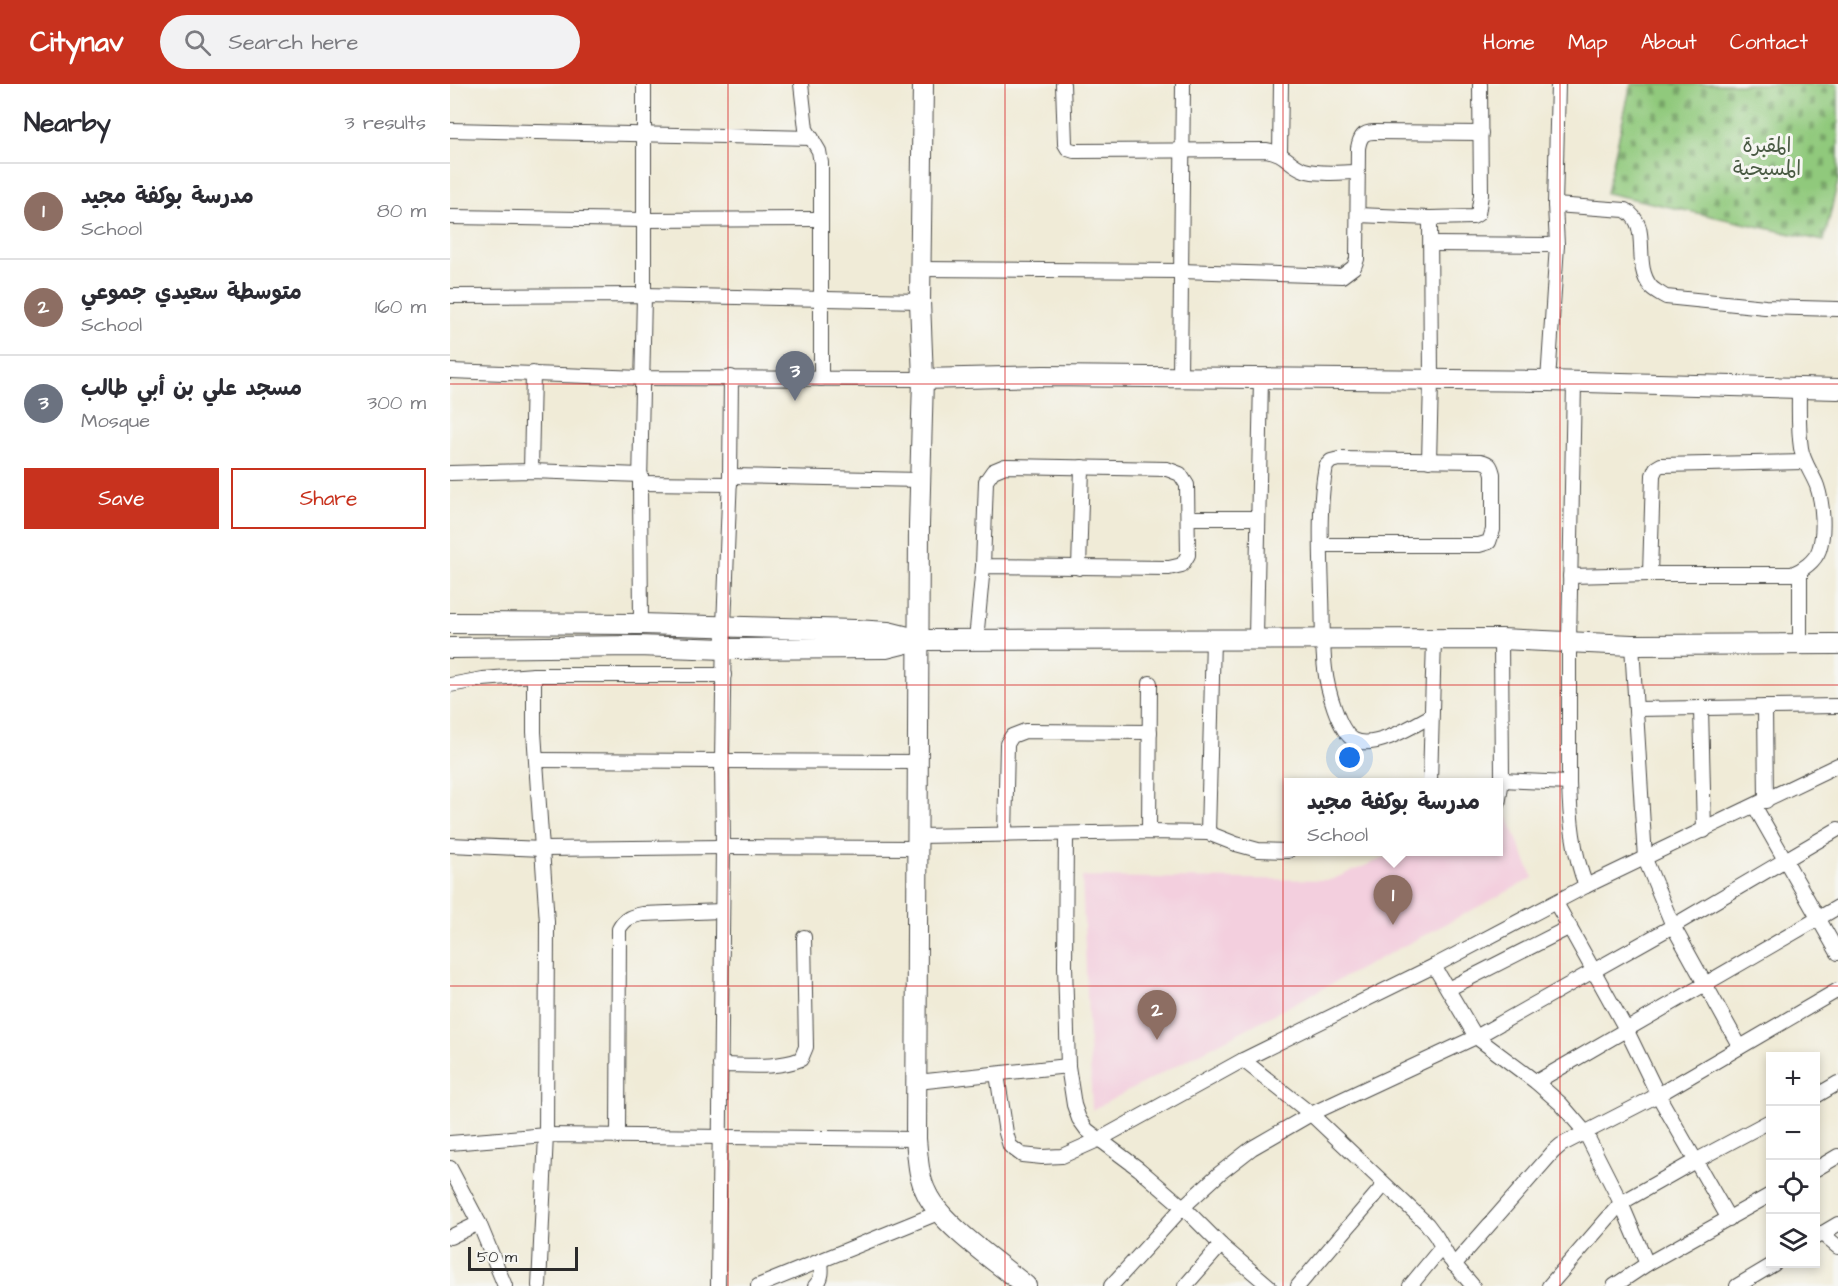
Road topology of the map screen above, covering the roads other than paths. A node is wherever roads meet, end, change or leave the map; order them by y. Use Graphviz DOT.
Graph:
graph roads {
  1 [pos="644,84"];
  2 [pos="801,84"];
  3 [pos="923,84"];
  4 [pos="1064,84"];
  5 [pos="1183,84"];
  6 [pos="1281,84"];
  7 [pos="1480,84"];
  8 [pos="1558,84"];
  9 [pos="450,129"];
  10 [pos="1481,133"];
  11 [pos="645,135"];
  12 [pos="812,138"];
  13 [pos="1183,151"];
  14 [pos="1280,153"];
  15 [pos="1357,172"];
  16 [pos="1555,205"];
  17 [pos="1358,215"];
  18 [pos="450,217"];
  19 [pos="1430,218"];
  20 [pos="821,219"];
  21 [pos="644,220"];
  22 [pos="1431,244"];
  23 [pos="1557,245"];
  24 [pos="920,269"];
  25 [pos="1180,272"];
  26 [pos="644,295"];
  27 [pos="450,296"];
  28 [pos="821,300"];
  29 [pos="920,301"];
  30 [pos="1838,309"];
  31 [pos="450,371"];
  32 [pos="534,373"];
  33 [pos="731,377"];
  34 [pos="1180,377"];
  35 [pos="641,378"];
  36 [pos="1261,378"];
  37 [pos="821,379"];
  38 [pos="923,379"];
  39 [pos="1431,381"];
  40 [pos="1548,381"];
  41 [pos="1574,383"];
  42 [pos="1799,388"];
  43 [pos="1838,389"];
  44 [pos="1429,461"];
  45 [pos="1804,462"];
  46 [pos="1082,467"];
  47 [pos="531,471"];
  48 [pos="450,473"];
  49 [pos="641,479"];
  50 [pos="730,480"];
  51 [pos="920,480"];
  52 [pos="1188,518"];
  53 [pos="1257,518"];
  54 [pos="1321,545"];
  55 [pos="983,566"];
  56 [pos="1080,568"];
  57 [pos="1800,571"];
  58 [pos="1650,574"];
  59 [pos="1569,576"];
  60 [pos="450,623"];
  61 [pos="641,624"];
  62 [pos="724,626"];
  63 [pos="1213,639"];
  64 [pos="1256,639"];
  65 [pos="1323,639"];
  66 [pos="1434,639"];
  67 [pos="1501,639"];
  68 [pos="918,640"];
  69 [pos="976,640"];
  70 [pos="1569,643"];
  71 [pos="1800,643"];
  72 [pos="1838,644"];
  73 [pos="1632,645"];
  74 [pos="450,648"];
  75 [pos="725,649"];
  76 [pos="534,675"];
  77 [pos="724,675"];
  78 [pos="1150,683"];
  79 [pos="450,685"];
  80 [pos="1838,706"];
  81 [pos="1766,707"];
  82 [pos="1701,708"];
  83 [pos="1636,709"];
  84 [pos="1431,716"];
  85 [pos="1150,732"];
  86 [pos="536,760"];
  87 [pos="722,761"];
  88 [pos="918,762"];
  89 [pos="1838,765"];
  90 [pos="1430,778"];
  91 [pos="1502,778"];
  92 [pos="1503,780"];
  93 [pos="1569,783"];
  94 [pos="1761,804"];
  95 [pos="1838,829"];
  96 [pos="1704,831"];
  97 [pos="1149,832"];
  98 [pos="1208,834"];
  99 [pos="1005,835"];
  100 [pos="1066,835"];
  101 [pos="917,842"];
  102 [pos="450,845"];
  103 [pos="723,847"];
  104 [pos="543,849"];
  105 [pos="1284,851"];
  106 [pos="1645,859"];
  107 [pos="1784,860"];
  108 [pos="1586,886"];
  109 [pos="1556,903"];
  110 [pos="1838,907"];
  111 [pos="722,911"];
  112 [pos="1819,919"];
  113 [pos="1673,926"];
  114 [pos="1569,927"];
  115 [pos="804,937"];
  116 [pos="1838,953"];
  117 [pos="1434,966"];
  118 [pos="1594,971"];
  119 [pos="1706,985"];
  120 [pos="1448,989"];
  121 [pos="1838,990"];
  122 [pos="1627,1031"];
  123 [pos="1476,1037"];
  124 [pos="1740,1047"];
  125 [pos="1243,1060"];
  126 [pos="720,1065"];
  127 [pos="1068,1066"];
  128 [pos="998,1074"];
  129 [pos="917,1082"];
  130 [pos="1536,1082"];
  131 [pos="1838,1083"];
  132 [pos="1820,1093"];
  133 [pos="1658,1095"];
  134 [pos="1311,1114"];
  135 [pos="1766,1123"];
  136 [pos="1585,1132"];
  137 [pos="546,1135"];
  138 [pos="618,1137"];
  139 [pos="718,1138"];
  140 [pos="916,1139"];
  141 [pos="1100,1139"];
  142 [pos="450,1143"];
  143 [pos="1838,1156"];
  144 [pos="1697,1160"];
  145 [pos="1820,1166"];
  146 [pos="450,1168"];
  147 [pos="1384,1185"];
  148 [pos="1766,1197"];
  149 [pos="1621,1203"];
  150 [pos="1183,1207"];
  151 [pos="938,1213"];
  152 [pos="1729,1219"];
  153 [pos="479,1223"];
  154 [pos="1838,1224"];
  155 [pos="1820,1234"];
  156 [pos="1820,1236"];
  157 [pos="450,1237"];
  158 [pos="1221,1245"];
  159 [pos="1442,1247"];
  160 [pos="1838,1247"];
  161 [pos="821,1260"];
  162 [pos="1647,1264"];
  163 [pos="1454,1265"];
  164 [pos="1767,1268"];
  165 [pos="1014,1282"];
  166 [pos="1745,1284"];
  167 [pos="506,1286"];
  168 [pos="539,1286"];
  169 [pos="718,1286"];
  170 [pos="758,1286"];
  171 [pos="815,1286"];
  172 [pos="1111,1286"];
  173 [pos="1185,1286"];
  174 [pos="1269,1286"];
  175 [pos="1298,1286"];
  176 [pos="1410,1286"];
  177 [pos="1473,1286"];
  178 [pos="1548,1286"];
  179 [pos="1614,1286"];
  1 -- 11 [label="street"];
  2 -- 12 [label="street"];
  3 -- 24 [label="main road"];
  4 -- 13 [label="street"];
  5 -- 13 [label="street"];
  6 -- 14 [label="street"];
  7 -- 10 [label="street"];
  8 -- 16 [label="street"];
  9 -- 11 [label="street"];
  10 -- 15 [label="street"];
  10 -- 19 [label="street"];
  11 -- 12 [label="street"];
  11 -- 21 [label="street"];
  12 -- 20 [label="street"];
  13 -- 14 [label="street"];
  13 -- 25 [label="street"];
  14 -- 15 [label="street"];
  15 -- 17 [label="street"];
  16 -- 23 [label="street"];
  16 -- 30 [label="street"];
  17 -- 19 [label="street"];
  17 -- 25 [label="street"];
  18 -- 21 [label="street"];
  19 -- 22 [label="street"];
  20 -- 21 [label="street"];
  20 -- 28 [label="street"];
  21 -- 26 [label="street"];
  22 -- 23 [label="street"];
  22 -- 39 [label="street"];
  23 -- 40 [label="street"];
  24 -- 25 [label="street"];
  24 -- 29 [label="main road"];
  25 -- 34 [label="street"];
  26 -- 27 [label="street"];
  26 -- 28 [label="street"];
  26 -- 35 [label="street"];
  28 -- 29 [label="street"];
  28 -- 37 [label="street"];
  29 -- 38 [label="main road"];
  31 -- 32 [label="street"];
  32 -- 35 [label="street"];
  32 -- 47 [label="street"];
  33 -- 35 [label="street"];
  33 -- 37 [label="street"];
  33 -- 50 [label="street"];
  34 -- 36 [label="main road"];
  34 -- 38 [label="main road"];
  35 -- 49 [label="street"];
  36 -- 39 [label="main road"];
  36 -- 53 [label="street"];
  37 -- 38 [label="street"];
  38 -- 51 [label="main road"];
  39 -- 40 [label="main road"];
  39 -- 44 [label="street"];
  40 -- 41 [label="main road"];
  41 -- 42 [label="main road"];
  41 -- 59 [label="street"];
  42 -- 43 [label="main road"];
  42 -- 45 [label="street"];
  44 -- 54 [label="street"];
  44 -- 54 [label="street"];
  45 -- 57 [label="street"];
  45 -- 58 [label="street"];
  46 -- 52 [label="street"];
  46 -- 55 [label="street"];
  46 -- 56 [label="street"];
  47 -- 48 [label="street"];
  47 -- 49 [label="street"];
  49 -- 50 [label="street"];
  49 -- 61 [label="street"];
  50 -- 51 [label="street"];
  50 -- 62 [label="street"];
  51 -- 68 [label="main road"];
  52 -- 53 [label="street"];
  52 -- 56 [label="street"];
  53 -- 64 [label="street"];
  54 -- 65 [label="street"];
  55 -- 56 [label="street"];
  55 -- 69 [label="street"];
  57 -- 58 [label="street"];
  57 -- 71 [label="street"];
  58 -- 59 [label="street"];
  59 -- 70 [label="street"];
  60 -- 61 [label="main road"];
  61 -- 62 [label="main road"];
  62 -- 68 [label="main road"];
  62 -- 75 [label="street"];
  63 -- 64 [label="main road"];
  63 -- 69 [label="main road"];
  63 -- 98 [label="street"];
  64 -- 65 [label="main road"];
  65 -- 66 [label="main road"];
  65 -- 84 [label="street"];
  66 -- 67 [label="main road"];
  66 -- 84 [label="street"];
  67 -- 70 [label="main road"];
  67 -- 91 [label="street"];
  68 -- 69 [label="main road"];
  68 -- 75 [label="main road"];
  68 -- 88 [label="main road"];
  70 -- 73 [label="main road"];
  70 -- 93 [label="street"];
  71 -- 72 [label="main road"];
  71 -- 73 [label="main road"];
  73 -- 83 [label="street"];
  74 -- 75 [label="main road"];
  75 -- 77 [label="street"];
  76 -- 77 [label="street"];
  76 -- 79 [label="street"];
  76 -- 86 [label="street"];
  77 -- 87 [label="street"];
  78 -- 85 [label="street"];
  80 -- 81 [label="street"];
  81 -- 82 [label="street"];
  81 -- 94 [label="street"];
  82 -- 83 [label="street"];
  82 -- 96 [label="street"];
  83 -- 106 [label="street"];
  84 -- 90 [label="street"];
  85 -- 97 [label="street"];
  85 -- 99 [label="street"];
  86 -- 87 [label="street"];
  86 -- 104 [label="street"];
  87 -- 88 [label="street"];
  87 -- 103 [label="street"];
  88 -- 101 [label="main road"];
  89 -- 94 [label="street"];
  92 -- 93 [label="street"];
  93 -- 108 [label="street"];
  94 -- 96 [label="street"];
  94 -- 107 [label="street"];
  95 -- 107 [label="street"];
  96 -- 106 [label="street"];
  97 -- 98 [label="street"];
  97 -- 100 [label="street"];
  98 -- 105 [label="street"];
  99 -- 100 [label="street"];
  99 -- 101 [label="street"];
  100 -- 127 [label="street"];
  101 -- 103 [label="street"];
  101 -- 129 [label="main road"];
  102 -- 104 [label="street"];
  103 -- 104 [label="street"];
  103 -- 111 [label="street"];
  104 -- 137 [label="street"];
  106 -- 108 [label="street"];
  106 -- 113 [label="street"];
  107 -- 112 [label="street"];
  107 -- 113 [label="street"];
  108 -- 109 [label="street"];
  109 -- 114 [label="street"];
  109 -- 117 [label="street"];
  110 -- 112 [label="street"];
  111 -- 126 [label="street"];
  111 -- 138 [label="street"];
  112 -- 116 [label="street"];
  112 -- 119 [label="street"];
  113 -- 118 [label="street"];
  113 -- 119 [label="street"];
  114 -- 118 [label="street"];
  114 -- 120 [label="street"];
  115 -- 126 [label="street"];
  117 -- 120 [label="street"];
  117 -- 125 [label="street"];
  118 -- 122 [label="street"];
  118 -- 123 [label="street"];
  119 -- 122 [label="street"];
  119 -- 124 [label="street"];
  120 -- 123 [label="street"];
  121 -- 124 [label="street"];
  122 -- 130 [label="street"];
  122 -- 133 [label="street"];
  123 -- 130 [label="street"];
  123 -- 134 [label="street"];
  124 -- 133 [label="street"];
  125 -- 134 [label="street"];
  125 -- 141 [label="street"];
  126 -- 139 [label="street"];
  127 -- 128 [label="street"];
  127 -- 141 [label="street"];
  128 -- 129 [label="street"];
  128 -- 141 [label="street"];
  129 -- 140 [label="main road"];
  130 -- 136 [label="street"];
  131 -- 132 [label="street"];
  133 -- 136 [label="street"];
  133 -- 144 [label="street"];
  134 -- 147 [label="street"];
  134 -- 150 [label="street"];
  135 -- 144 [label="street"];
  136 -- 149 [label="street"];
  136 -- 163 [label="street"];
  137 -- 138 [label="street"];
  137 -- 142 [label="street"];
  137 -- 168 [label="street"];
  138 -- 139 [label="street"];
  139 -- 140 [label="street"];
  139 -- 169 [label="street"];
  140 -- 151 [label="main road"];
  141 -- 150 [label="street"];
  143 -- 145 [label="street"];
  144 -- 149 [label="street"];
  144 -- 152 [label="street"];
  146 -- 153 [label="street"];
  147 -- 159 [label="street"];
  147 -- 175 [label="street"];
  148 -- 152 [label="street"];
  149 -- 162 [label="street"];
  149 -- 178 [label="street"];
  150 -- 158 [label="street"];
  150 -- 172 [label="street"];
  151 -- 161 [label="street"];
  151 -- 165 [label="main road"];
  152 -- 162 [label="street"];
  153 -- 157 [label="street"];
  153 -- 167 [label="street"];
  154 -- 155 [label="street"];
  156 -- 160 [label="street"];
  158 -- 173 [label="street"];
  158 -- 174 [label="street"];
  159 -- 163 [label="street"];
  159 -- 176 [label="street"];
  161 -- 170 [label="street"];
  161 -- 171 [label="street"];
  162 -- 179 [label="street"];
  163 -- 177 [label="street"];
  164 -- 166 [label="street"];
}
